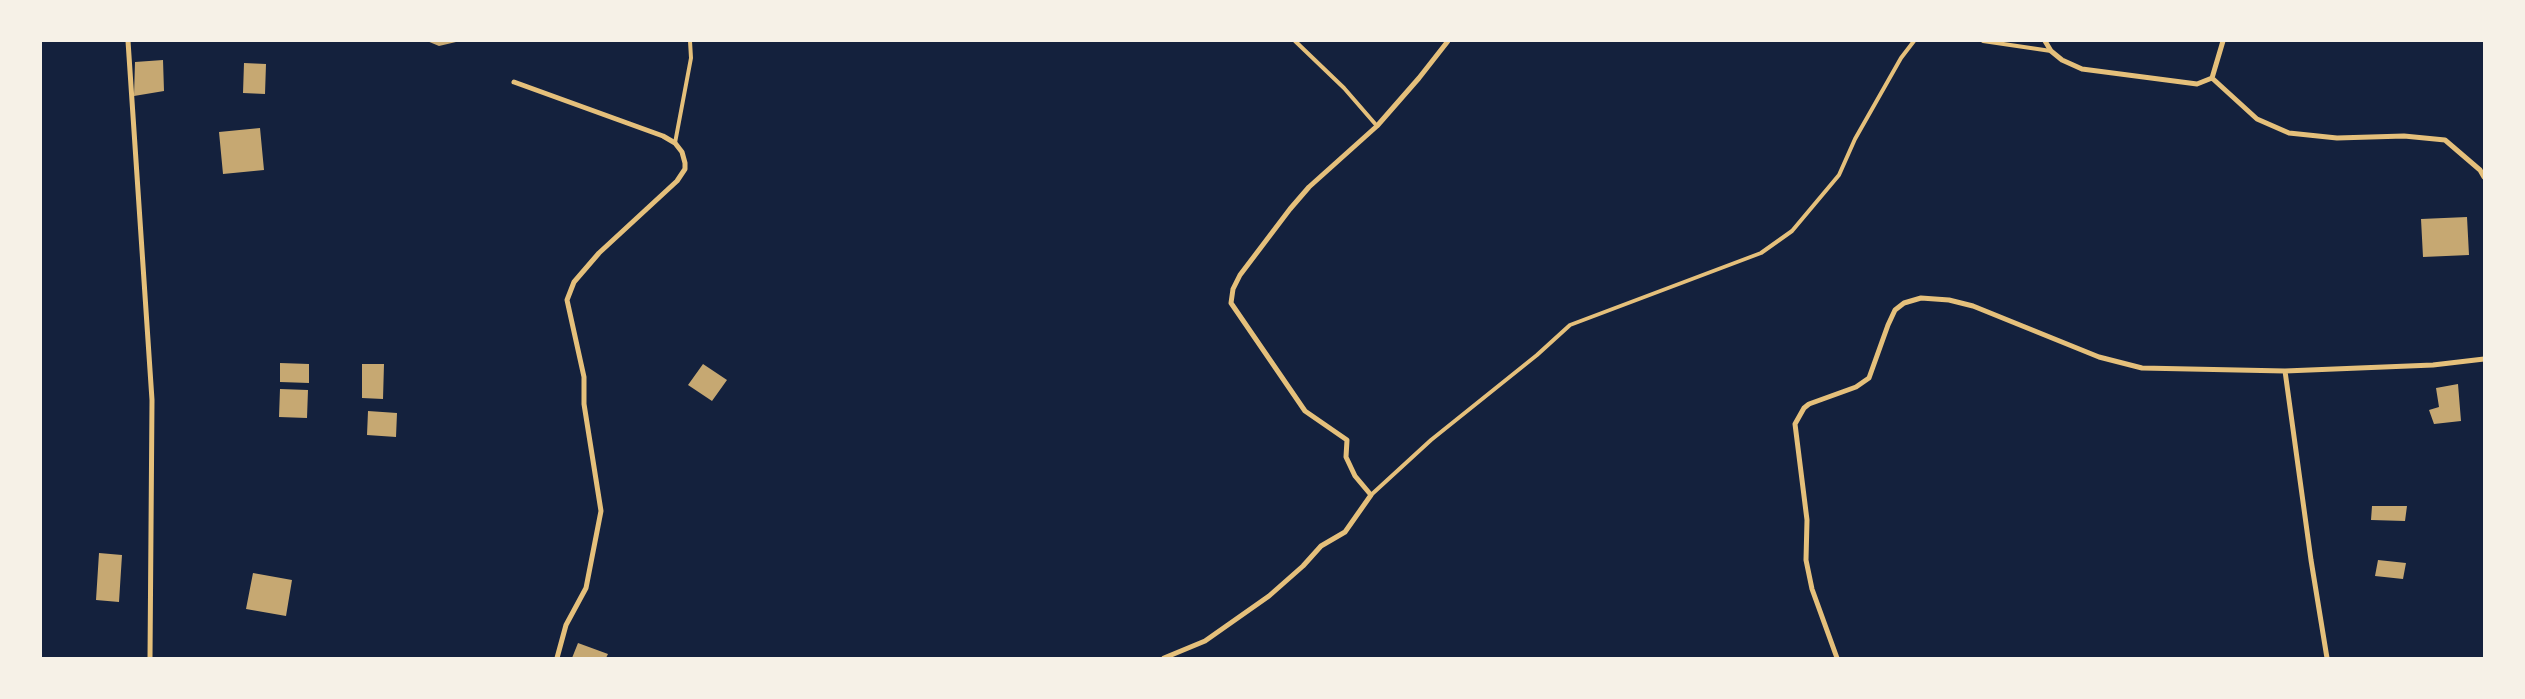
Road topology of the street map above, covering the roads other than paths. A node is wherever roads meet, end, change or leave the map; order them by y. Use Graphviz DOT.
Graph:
graph roads {
  1 [pos="128,41"];
  2 [pos="690,41"];
  3 [pos="1295,41"];
  4 [pos="1448,41"];
  5 [pos="1914,41"];
  6 [pos="1983,41"];
  7 [pos="2045,41"];
  8 [pos="2223,41"];
  9 [pos="2051,51"];
  10 [pos="2212,78"];
  11 [pos="514,82"];
  12 [pos="1377,126"];
  13 [pos="675,143"];
  14 [pos="2484,178"];
  15 [pos="2484,358"];
  16 [pos="2285,371"];
  17 [pos="1371,495"];
  18 [pos="150,658"];
  19 [pos="557,658"];
  20 [pos="1164,658"];
  21 [pos="1838,658"];
  22 [pos="2327,658"];
  1 -- 18 [label="street"];
  2 -- 13 [label="lane"];
  3 -- 12 [label="lane"];
  4 -- 12 [label="street"];
  5 -- 17 [label="lane"];
  6 -- 9 [label="lane"];
  7 -- 9 [label="street"];
  8 -- 10 [label="street"];
  9 -- 10 [label="street"];
  10 -- 14 [label="street"];
  11 -- 13 [label="street"];
  12 -- 17 [label="street"];
  13 -- 19 [label="street"];
  15 -- 16 [label="street"];
  16 -- 21 [label="street"];
  16 -- 22 [label="street"];
  17 -- 20 [label="street"];
}
